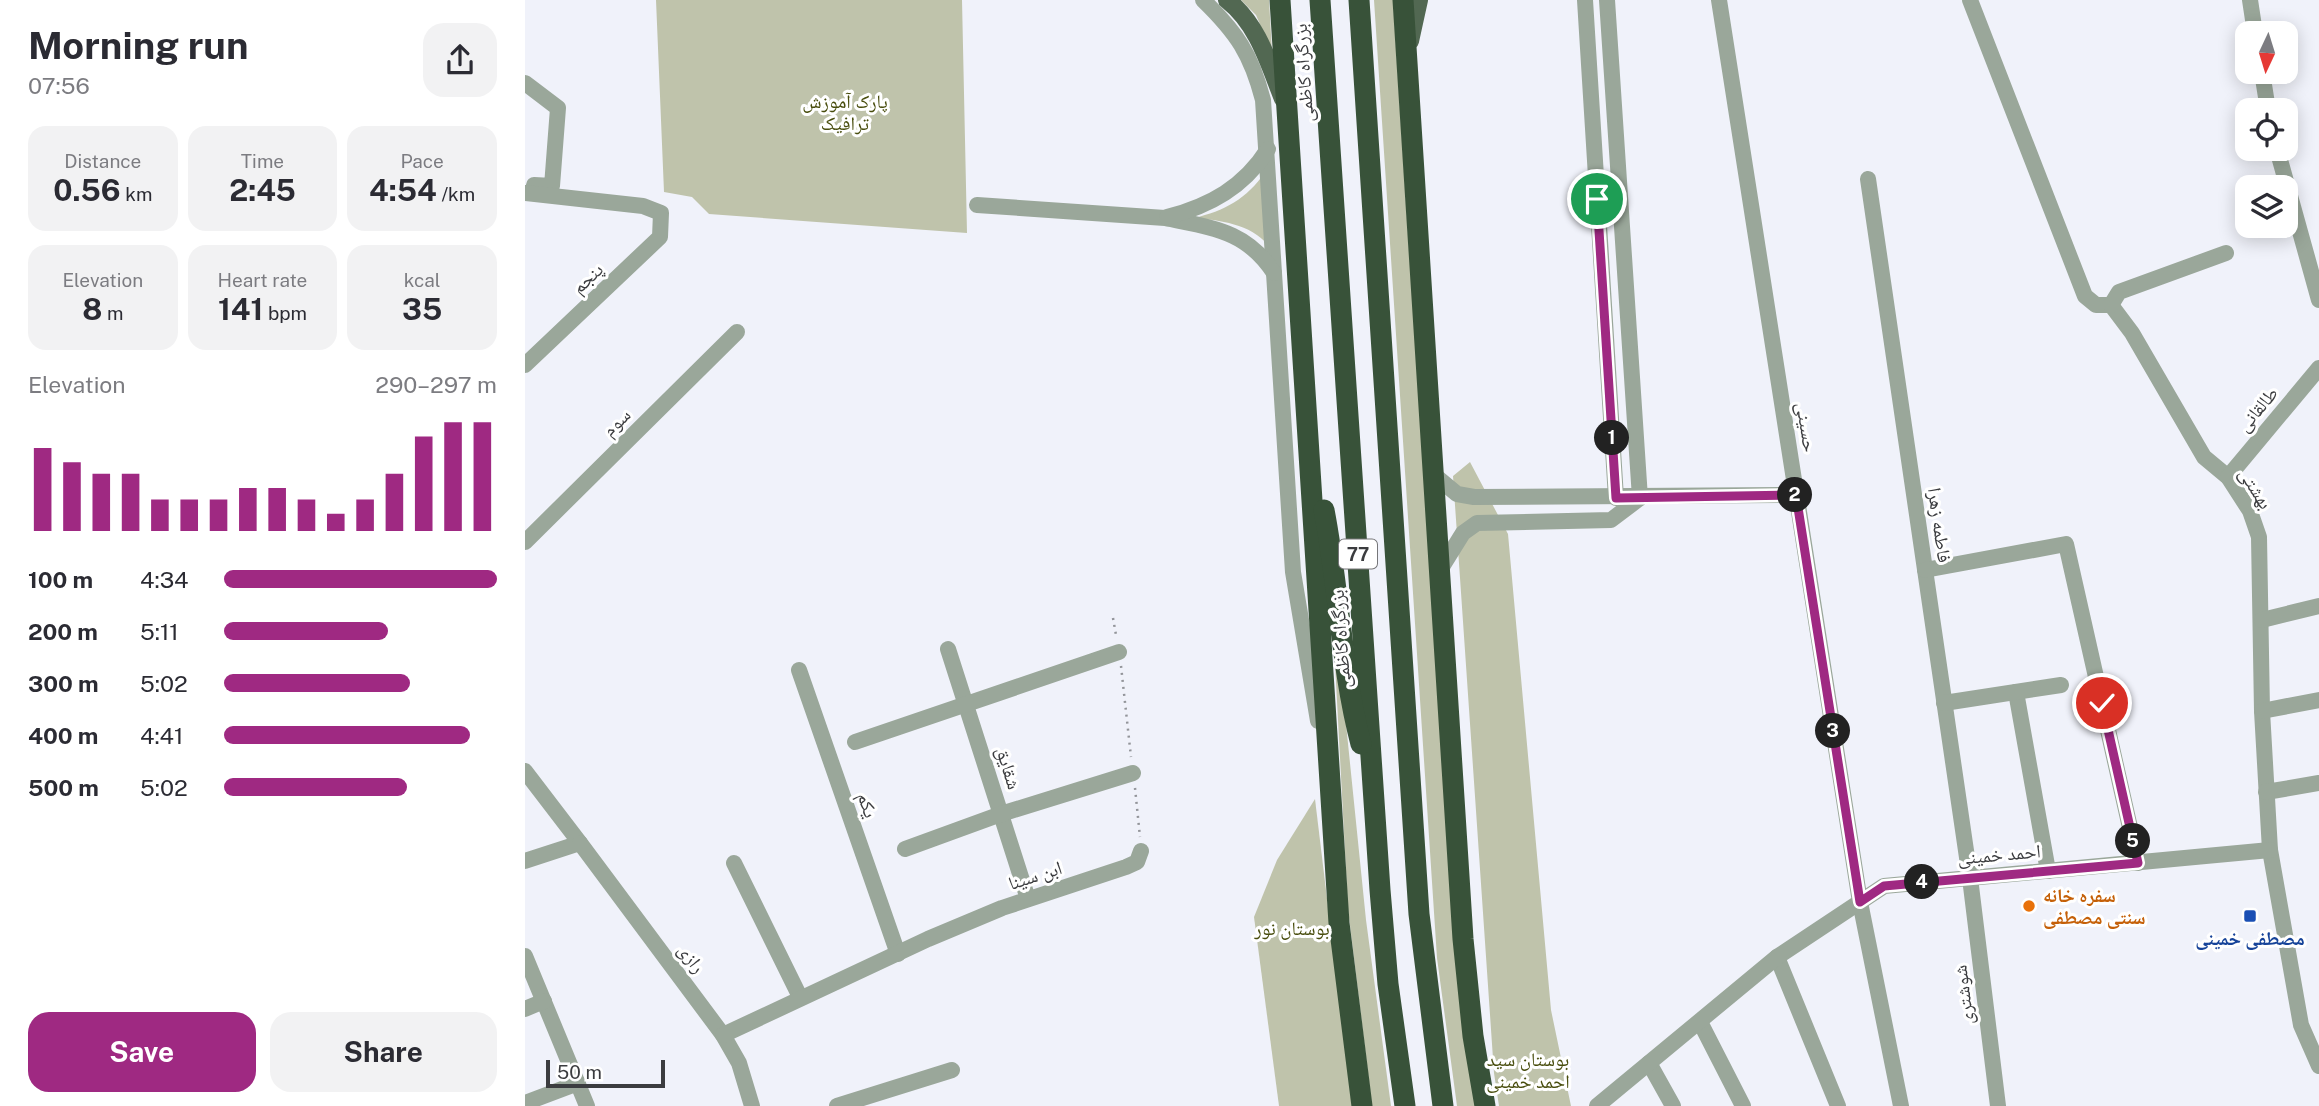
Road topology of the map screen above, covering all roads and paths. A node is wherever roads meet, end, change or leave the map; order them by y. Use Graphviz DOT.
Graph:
graph roads {
  1 [pos="1203,0"];
  2 [pos="1227,0"];
  3 [pos="1280,0"];
  4 [pos="1320,0"];
  5 [pos="1359,0"];
  6 [pos="1403,0"];
  7 [pos="1419,0"];
  8 [pos="1585,0"];
  9 [pos="1607,0"];
  10 [pos="1719,0"];
  11 [pos="1970,0"];
  12 [pos="2250,0"];
  13 [pos="2253,21"];
  14 [pos="1406,58"];
  15 [pos="525,83"];
  16 [pos="1287,111"];
  17 [pos="1268,149"];
  18 [pos="2280,161"];
  19 [pos="1868,179"];
  20 [pos="525,184"];
  21 [pos="525,192"];
  22 [pos="977,205"];
  23 [pos="1165,218"];
  24 [pos="2226,253"];
  25 [pos="1275,274"];
  26 [pos="2319,300"];
  27 [pos="2111,305"];
  28 [pos="737,332"];
  29 [pos="525,365"];
  30 [pos="2319,368"];
  31 [pos="1310,432"];
  32 [pos="1433,474"];
  33 [pos="2228,477"];
  34 [pos="1796,495"];
  35 [pos="1616,498"];
  36 [pos="1640,498"];
  37 [pos="525,542"];
  38 [pos="1925,570"];
  39 [pos="1439,572"];
  40 [pos="2319,606"];
  41 [pos="1113,618"];
  42 [pos="2262,620"];
  43 [pos="948,649"];
  44 [pos="1119,652"];
  45 [pos="799,670"];
  46 [pos="2061,685"];
  47 [pos="2016,692"];
  48 [pos="2319,700"];
  49 [pos="1944,703"];
  50 [pos="968,705"];
  51 [pos="2262,711"];
  52 [pos="855,742"];
  53 [pos="525,771"];
  54 [pos="1133,773"];
  55 [pos="2319,783"];
  56 [pos="1374,790"];
  57 [pos="2266,792"];
  58 [pos="1331,799"];
  59 [pos="1001,814"];
  60 [pos="580,843"];
  61 [pos="905,849"];
  62 [pos="2270,850"];
  63 [pos="1141,851"];
  64 [pos="525,861"];
  65 [pos="734,863"];
  66 [pos="2138,863"];
  67 [pos="2048,871"];
  68 [pos="1970,878"];
  69 [pos="1028,900"];
  70 [pos="1860,902"];
  71 [pos="898,954"];
  72 [pos="525,956"];
  73 [pos="1777,957"];
  74 [pos="800,997"];
  75 [pos="544,1001"];
  76 [pos="525,1009"];
  77 [pos="1700,1022"];
  78 [pos="723,1035"];
  79 [pos="1650,1063"];
  80 [pos="2319,1066"];
  81 [pos="952,1070"];
  82 [pos="578,1083"];
  83 [pos="525,1102"];
  84 [pos="587,1106"];
  85 [pos="752,1106"];
  86 [pos="837,1106"];
  87 [pos="1362,1106"];
  88 [pos="1405,1106"];
  89 [pos="1443,1106"];
  90 [pos="1485,1106"];
  91 [pos="1597,1106"];
  92 [pos="1673,1106"];
  93 [pos="1743,1106"];
  94 [pos="1838,1106"];
  95 [pos="1901,1106"];
  96 [pos="1998,1106"];
  1 -- 17 [label="street"];
  2 -- 16 [label="main road"];
  3 -- 16 [label="highway, بزرگراه کاظمی"];
  4 -- 56 [label="highway, بزرگراه کاظمی / 77"];
  5 -- 89 [label="highway, 77"];
  6 -- 14 [label="highway"];
  7 -- 14 [label="main road"];
  8 -- 35 [label="street"];
  9 -- 36 [label="street"];
  10 -- 34 [label="street, حسینی"];
  11 -- 27 [label="street, بهشتی"];
  12 -- 13 [label="street"];
  14 -- 32 [label="highway"];
  15 -- 20 [label="street"];
  16 -- 31 [label="highway, بزرگراه کاظمی"];
  17 -- 23 [label="street"];
  17 -- 25 [label="street"];
  18 -- 26 [label="street"];
  19 -- 38 [label="street, فاطمه زهرا"];
  21 -- 29 [label="street, پنجم"];
  22 -- 23 [label="street"];
  23 -- 25 [label="street"];
  24 -- 27 [label="street"];
  25 -- 58 [label="street"];
  27 -- 33 [label="street, بهشتی"];
  28 -- 37 [label="street, سوم"];
  30 -- 33 [label="street, طالقانی"];
  31 -- 56 [label="highway"];
  31 -- 58 [label="highway, بزرگراه کاظمی"];
  32 -- 35 [label="street"];
  32 -- 39 [label="highway"];
  33 -- 42 [label="street, بهشتی"];
  34 -- 36 [label="street"];
  34 -- 70 [label="street, حسینی"];
  35 -- 36 [label="street"];
  36 -- 39 [label="street"];
  38 -- 49 [label="street, فاطمه زهرا"];
  38 -- 66 [label="street"];
  39 -- 90 [label="highway"];
  40 -- 42 [label="street"];
  41 -- 44 [label="path"];
  42 -- 51 [label="street, بهشتی"];
  43 -- 50 [label="street, شقایق"];
  44 -- 50 [label="street"];
  44 -- 54 [label="path"];
  45 -- 71 [label="street, یکم"];
  46 -- 47 [label="street"];
  47 -- 49 [label="street"];
  47 -- 67 [label="street"];
  48 -- 51 [label="street"];
  49 -- 68 [label="street, فاطمه زهرا"];
  50 -- 52 [label="street"];
  50 -- 59 [label="street, شقایق"];
  51 -- 57 [label="street, بهشتی"];
  53 -- 60 [label="street, رازی"];
  54 -- 59 [label="street"];
  54 -- 63 [label="path"];
  55 -- 57 [label="street"];
  56 -- 88 [label="highway, بزرگراه کاظمی / 77"];
  57 -- 62 [label="street, بهشتی"];
  58 -- 87 [label="highway, بزرگراه کاظمی"];
  59 -- 61 [label="street"];
  59 -- 69 [label="street, شقایق"];
  60 -- 64 [label="street"];
  60 -- 78 [label="street, رازی"];
  62 -- 66 [label="street, احمد خمینی"];
  62 -- 80 [label="street, بهشتی"];
  63 -- 69 [label="street, ابن سینا"];
  65 -- 74 [label="street"];
  66 -- 67 [label="street, احمد خمینی"];
  67 -- 68 [label="street, احمد خمینی"];
  68 -- 70 [label="street, احمد خمینی"];
  68 -- 96 [label="street, شوشتری"];
  69 -- 71 [label="street, ابن سینا"];
  70 -- 73 [label="street, احمد خمینی"];
  70 -- 95 [label="street, حسینی"];
  71 -- 74 [label="street, ابن سینا"];
  72 -- 75 [label="street"];
  73 -- 77 [label="street, احمد خمینی"];
  73 -- 94 [label="street"];
  74 -- 78 [label="street, ابن سینا"];
  75 -- 76 [label="street"];
  75 -- 82 [label="street"];
  77 -- 79 [label="street, احمد خمینی"];
  77 -- 93 [label="street"];
  78 -- 85 [label="street, رازی"];
  79 -- 91 [label="street, احمد خمینی"];
  79 -- 92 [label="street"];
  81 -- 86 [label="street"];
  82 -- 83 [label="street"];
  82 -- 84 [label="street"];
}
